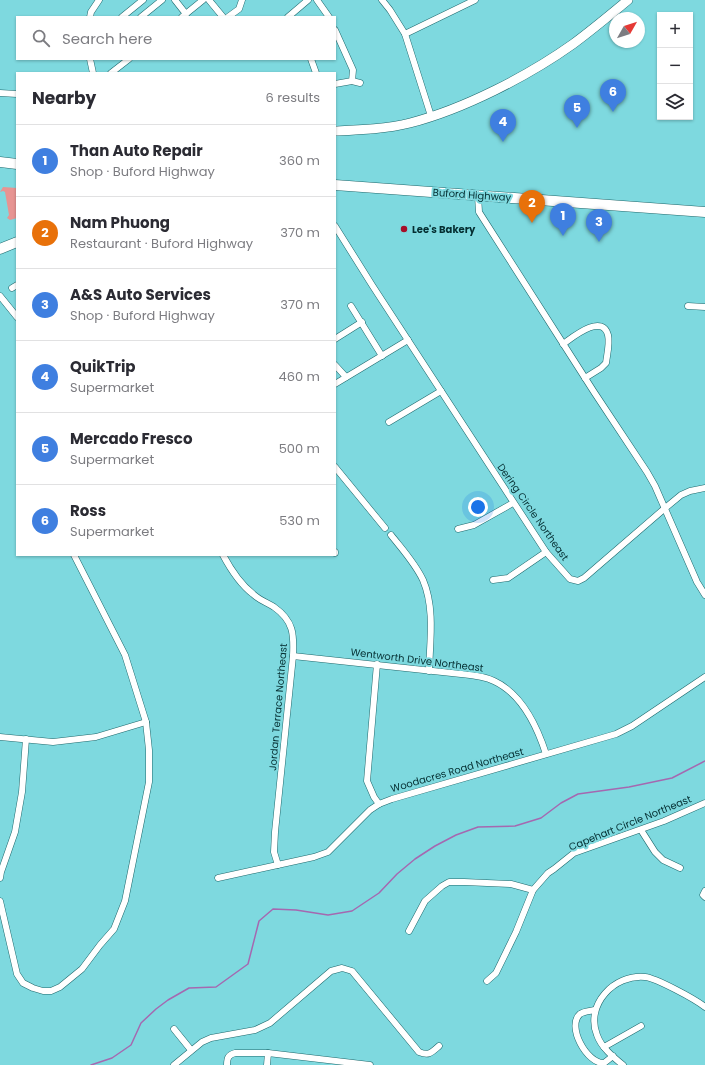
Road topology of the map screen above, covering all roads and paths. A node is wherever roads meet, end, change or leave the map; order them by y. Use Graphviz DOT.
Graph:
graph roads {
  1 [pos="100,0"];
  2 [pos="144,0"];
  3 [pos="162,0"];
  4 [pos="175,0"];
  5 [pos="203,0"];
  6 [pos="209,0"];
  7 [pos="242,0"];
  8 [pos="308,0"];
  9 [pos="317,0"];
  10 [pos="382,0"];
  11 [pos="475,0"];
  12 [pos="628,0"];
  13 [pos="296,10"];
  14 [pos="184,15"];
  15 [pos="90,16"];
  16 [pos="123,16"];
  17 [pos="142,16"];
  18 [pos="222,16"];
  19 [pos="230,16"];
  20 [pos="289,16"];
  21 [pos="293,16"];
  22 [pos="329,16"];
  23 [pos="336,32"];
  24 [pos="405,34"];
  25 [pos="90,60"];
  26 [pos="128,60"];
  27 [pos="312,60"];
  28 [pos="92,72"];
  29 [pos="112,72"];
  30 [pos="316,72"];
  31 [pos="352,82"];
  32 [pos="360,83"];
  33 [pos="336,84"];
  34 [pos="0,93"];
  35 [pos="16,94"];
  36 [pos="431,116"];
  37 [pos="336,131"];
  38 [pos="0,162"];
  39 [pos="16,164"];
  40 [pos="336,185"];
  41 [pos="478,196"];
  42 [pos="705,212"];
  43 [pos="336,228"];
  44 [pos="16,242"];
  45 [pos="0,249"];
  46 [pos="0,296"];
  47 [pos="351,306"];
  48 [pos="688,306"];
  49 [pos="705,307"];
  50 [pos="16,316"];
  51 [pos="362,322"];
  52 [pos="336,337"];
  53 [pos="408,340"];
  54 [pos="563,344"];
  55 [pos="382,356"];
  56 [pos="336,366"];
  57 [pos="346,378"];
  58 [pos="585,378"];
  59 [pos="336,383"];
  60 [pos="441,391"];
  61 [pos="389,422"];
  62 [pos="336,468"];
  63 [pos="705,488"];
  64 [pos="514,503"];
  65 [pos="664,509"];
  66 [pos="385,528"];
  67 [pos="458,529"];
  68 [pos="391,535"];
  69 [pos="546,552"];
  70 [pos="75,556"];
  71 [pos="224,556"];
  72 [pos="494,580"];
  73 [pos="705,595"];
  74 [pos="293,656"];
  75 [pos="377,664"];
  76 [pos="429,670"];
  77 [pos="705,677"];
  78 [pos="146,722"];
  79 [pos="0,737"];
  80 [pos="26,739"];
  81 [pos="546,754"];
  82 [pos="705,803"];
  83 [pos="379,804"];
  84 [pos="641,830"];
  85 [pos="278,865"];
  86 [pos="680,868"];
  87 [pos="0,878"];
  88 [pos="218,878"];
  89 [pos="533,890"];
  90 [pos="705,891"];
  91 [pos="705,897"];
  92 [pos="0,901"];
  93 [pos="409,931"];
  94 [pos="487,981"];
  95 [pos="705,1007"];
  96 [pos="595,1010"];
  97 [pos="641,1026"];
  98 [pos="174,1029"];
  99 [pos="439,1046"];
  100 [pos="604,1047"];
  101 [pos="191,1050"];
  102 [pos="268,1054"];
  103 [pos="613,1056"];
  104 [pos="174,1065"];
  105 [pos="226,1065"];
  106 [pos="267,1065"];
  107 [pos="370,1065"];
  108 [pos="623,1065"];
  1 -- 15 [label="street"];
  2 -- 16 [label="street"];
  3 -- 17 [label="street"];
  4 -- 14 [label="street"];
  5 -- 14 [label="street"];
  6 -- 18 [label="street"];
  7 -- 19 [label="street"];
  8 -- 13 [label="street"];
  9 -- 22 [label="street"];
  10 -- 24 [label="street"];
  11 -- 24 [label="street"];
  12 -- 36 [label="main road"];
  13 -- 20 [label="street"];
  13 -- 21 [label="street"];
  23 -- 31 [label="street"];
  24 -- 36 [label="street"];
  25 -- 28 [label="street"];
  26 -- 29 [label="street"];
  27 -- 30 [label="street"];
  31 -- 32 [label="street"];
  31 -- 33 [label="street"];
  34 -- 35 [label="street"];
  36 -- 37 [label="main road"];
  38 -- 39 [label="main road"];
  40 -- 41 [label="main road, Buford Highway"];
  41 -- 42 [label="main road, Buford Highway"];
  41 -- 54 [label="street"];
  43 -- 53 [label="street, Dering Circle Northeast"];
  44 -- 45 [label="main road"];
  46 -- 50 [label="street"];
  47 -- 51 [label="street"];
  48 -- 49 [label="street"];
  51 -- 52 [label="street"];
  51 -- 55 [label="street"];
  53 -- 55 [label="street"];
  53 -- 60 [label="street, Dering Circle Northeast"];
  54 -- 58 [label="street"];
  54 -- 58 [label="street"];
  55 -- 57 [label="street"];
  56 -- 57 [label="street"];
  57 -- 59 [label="street"];
  58 -- 65 [label="street"];
  60 -- 61 [label="street"];
  60 -- 64 [label="street, Dering Circle Northeast"];
  62 -- 66 [label="street"];
  63 -- 65 [label="street, Dering Circle Northeast"];
  64 -- 67 [label="street"];
  64 -- 69 [label="street, Dering Circle Northeast"];
  65 -- 69 [label="street, Dering Circle Northeast"];
  65 -- 73 [label="street"];
  68 -- 76 [label="street"];
  69 -- 72 [label="street"];
  70 -- 78 [label="street"];
  71 -- 74 [label="street, Jordan Terrace Northeast"];
  74 -- 75 [label="street, Wentworth Drive Northeast"];
  74 -- 85 [label="street, Jordan Terrace Northeast"];
  75 -- 76 [label="street, Wentworth Drive Northeast"];
  75 -- 83 [label="street"];
  76 -- 81 [label="street, Wentworth Drive Northeast"];
  77 -- 81 [label="street, Woodacres Road Northeast"];
  78 -- 80 [label="street"];
  78 -- 92 [label="street"];
  79 -- 80 [label="street"];
  80 -- 87 [label="street"];
  81 -- 83 [label="street, Woodacres Road Northeast"];
  82 -- 84 [label="street, Capehart Circle Northeast"];
  83 -- 85 [label="street, Woodacres Road Northeast"];
  84 -- 86 [label="street"];
  84 -- 89 [label="street, Capehart Circle Northeast"];
  85 -- 88 [label="street, Woodacres Road Northeast"];
  89 -- 93 [label="street"];
  89 -- 94 [label="street, Capehart Circle Northeast"];
  90 -- 91 [label="street"];
  95 -- 96 [label="street"];
  96 -- 100 [label="street"];
  96 -- 103 [label="street"];
  97 -- 100 [label="street"];
  98 -- 101 [label="street"];
  99 -- 101 [label="street"];
  100 -- 103 [label="street"];
  101 -- 104 [label="street"];
  102 -- 105 [label="street"];
  102 -- 106 [label="street"];
  102 -- 107 [label="street"];
  103 -- 108 [label="street"];
}
